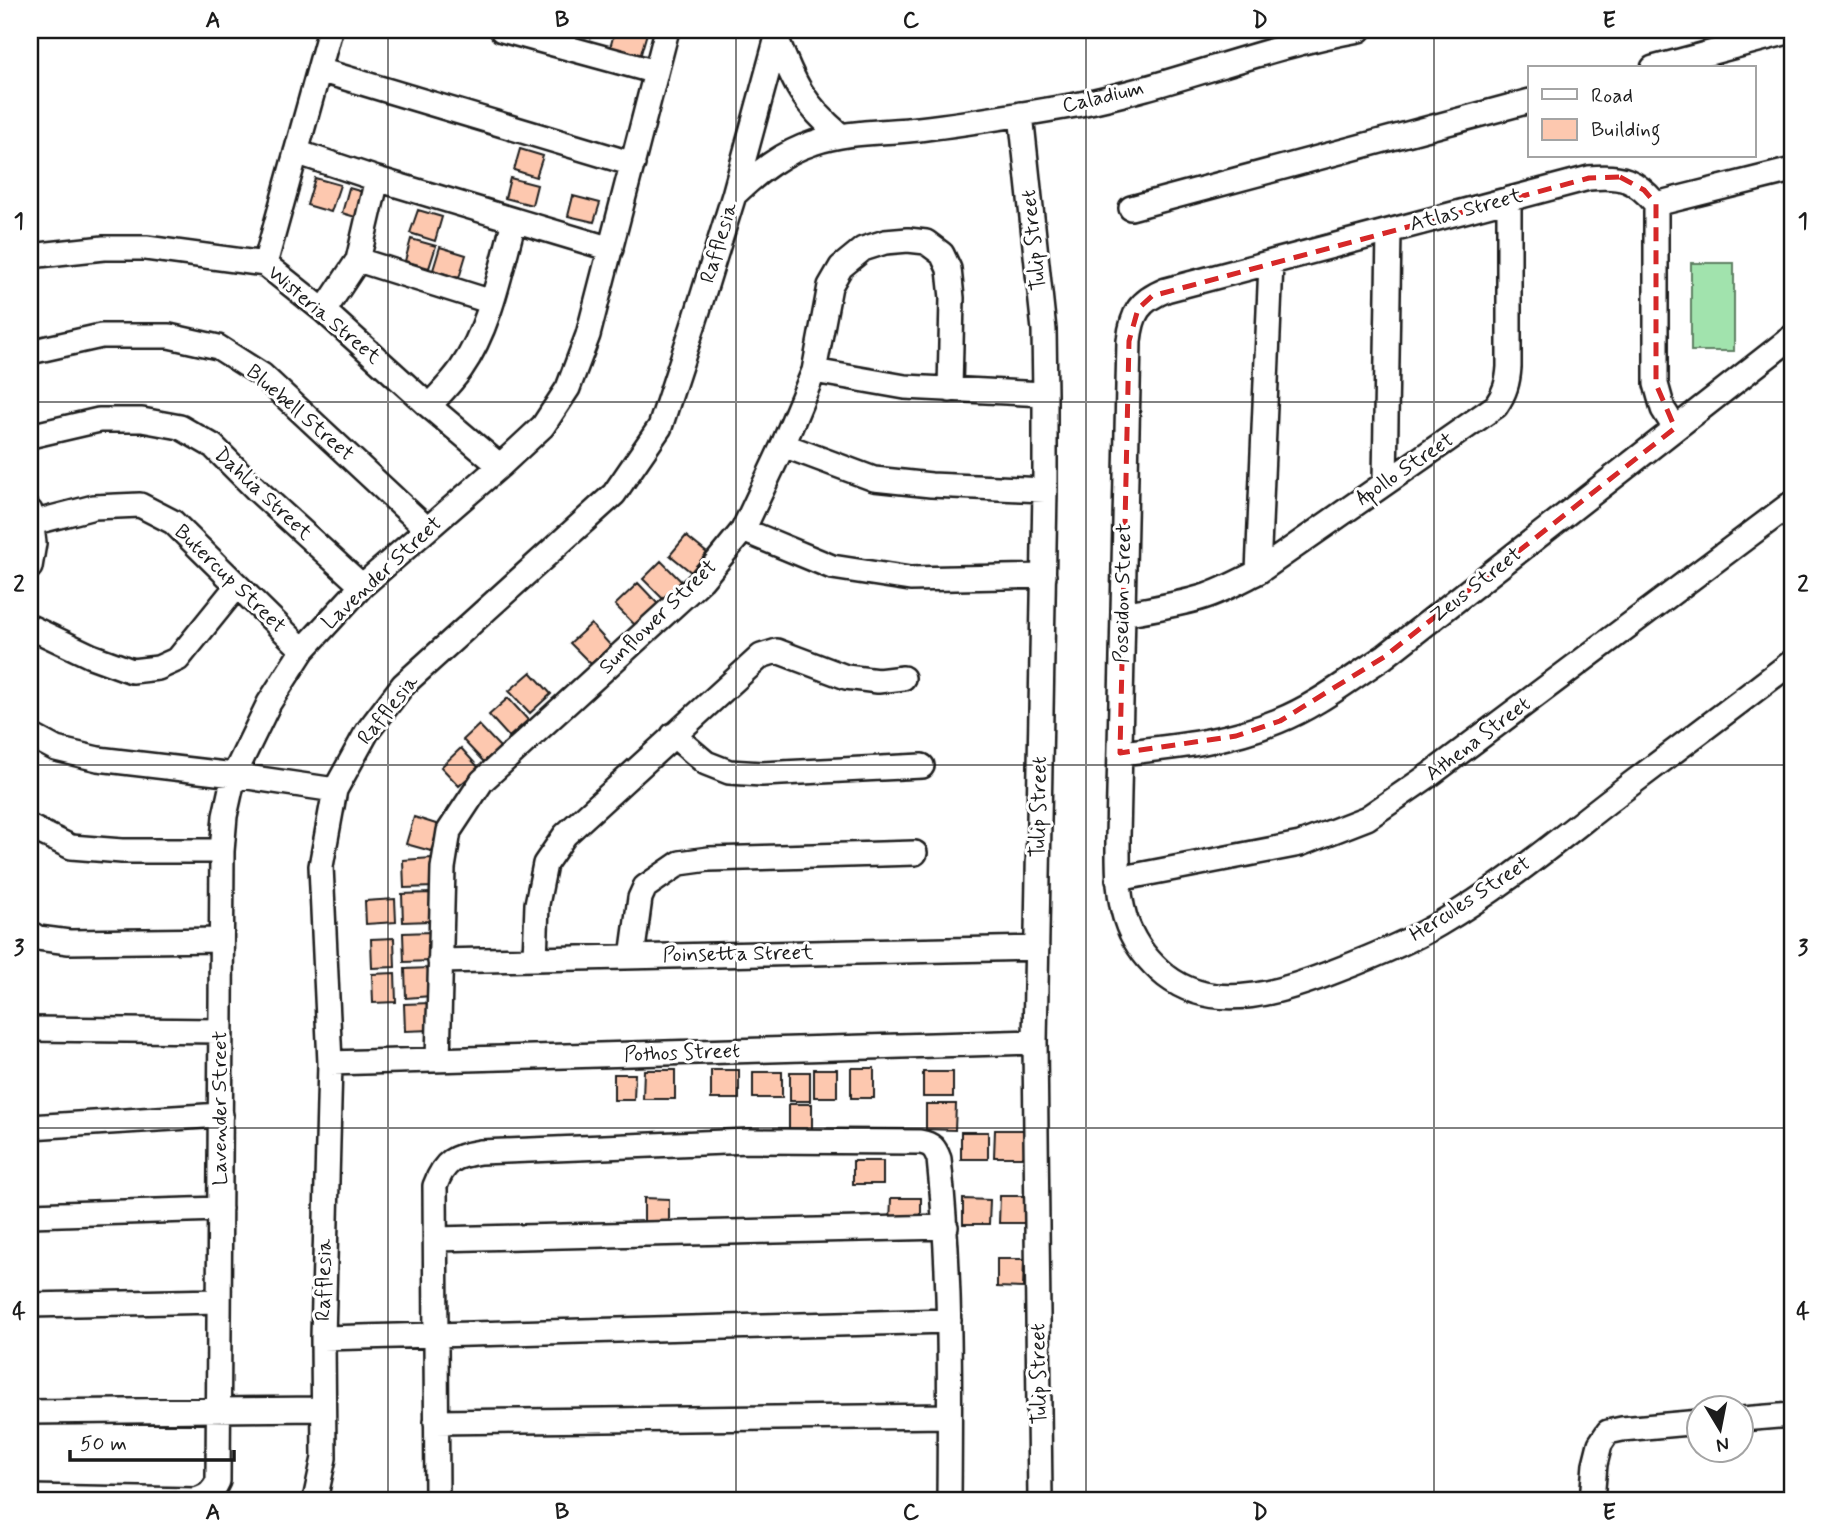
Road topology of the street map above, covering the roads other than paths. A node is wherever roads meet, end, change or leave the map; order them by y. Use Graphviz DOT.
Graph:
graph roads {
  1 [pos="330,30"];
  2 [pos="502,30"];
  3 [pos="667,30"];
  4 [pos="1359,30"];
  5 [pos="1792,31"];
  6 [pos="778,34"];
  7 [pos="1661,66"];
  8 [pos="319,70"];
  9 [pos="656,72"];
  10 [pos="1528,103"];
  11 [pos="1021,114"];
  12 [pos="840,135"];
  13 [pos="296,152"];
  14 [pos="633,164"];
  15 [pos="1792,170"];
  16 [pos="377,179"];
  17 [pos="734,195"];
  18 [pos="1509,199"];
  19 [pos="1656,204"];
  20 [pos="1131,208"];
  21 [pos="514,221"];
  22 [pos="1389,231"];
  23 [pos="611,249"];
  24 [pos="30,256"];
  25 [pos="358,260"];
  26 [pos="1270,262"];
  27 [pos="265,264"];
  28 [pos="492,302"];
  29 [pos="1138,309"];
  30 [pos="324,311"];
  31 [pos="1792,337"];
  32 [pos="30,352"];
  33 [pos="814,371"];
  34 [pos="950,390"];
  35 [pos="1045,394"];
  36 [pos="429,407"];
  37 [pos="1675,428"];
  38 [pos="30,436"];
  39 [pos="783,445"];
  40 [pos="500,466"];
  41 [pos="1385,482"];
  42 [pos="1045,490"];
  43 [pos="1792,503"];
  44 [pos="31,517"];
  45 [pos="427,529"];
  46 [pos="743,530"];
  47 [pos="30,567"];
  48 [pos="1258,572"];
  49 [pos="1044,576"];
  50 [pos="237,586"];
  51 [pos="362,586"];
  52 [pos="1123,614"];
  53 [pos="30,627"];
  54 [pos="303,650"];
  55 [pos="1792,662"];
  56 [pos="903,678"];
  57 [pos="30,735"];
  58 [pos="673,735"];
  59 [pos="1120,753"];
  60 [pos="922,766"];
  61 [pos="234,775"];
  62 [pos="335,790"];
  63 [pos="30,827"];
  64 [pos="222,852"];
  65 [pos="915,853"];
  66 [pos="1118,879"];
  67 [pos="30,933"];
  68 [pos="221,940"];
  69 [pos="1037,948"];
  70 [pos="632,957"];
  71 [pos="535,958"];
  72 [pos="440,961"];
  73 [pos="30,1029"];
  74 [pos="221,1031"];
  75 [pos="1035,1042"];
  76 [pos="438,1060"];
  77 [pos="330,1063"];
  78 [pos="220,1115"];
  79 [pos="30,1127"];
  80 [pos="220,1209"];
  81 [pos="30,1215"];
  82 [pos="946,1227"];
  83 [pos="436,1239"];
  84 [pos="219,1301"];
  85 [pos="30,1305"];
  86 [pos="949,1321"];
  87 [pos="436,1335"];
  88 [pos="323,1338"];
  89 [pos="323,1409"];
  90 [pos="219,1410"];
  91 [pos="30,1412"];
  92 [pos="1792,1415"];
  93 [pos="949,1416"];
  94 [pos="1756,1418"];
  95 [pos="436,1422"];
  96 [pos="1686,1423"];
  97 [pos="30,1497"];
  98 [pos="315,1500"];
  99 [pos="437,1500"];
  100 [pos="949,1500"];
  101 [pos="1040,1500"];
  102 [pos="1592,1500"];
  1 -- 8 [label="street"];
  2 -- 9 [label="street"];
  3 -- 9 [label="street, Lavender Street"];
  4 -- 11 [label="street, Caladium"];
  5 -- 7 [label="street"];
  6 -- 12 [label="street"];
  6 -- 17 [label="street, Rafflesia"];
  8 -- 13 [label="street"];
  8 -- 14 [label="street"];
  9 -- 14 [label="street, Lavender Street"];
  10 -- 20 [label="street"];
  11 -- 12 [label="street, Caladium"];
  11 -- 35 [label="street, Tulip Street"];
  12 -- 17 [label="street, Caladium"];
  13 -- 16 [label="street"];
  13 -- 27 [label="street"];
  14 -- 23 [label="street, Lavender Street"];
  15 -- 19 [label="street"];
  16 -- 21 [label="street"];
  16 -- 25 [label="street"];
  17 -- 62 [label="street, Rafflesia"];
  18 -- 19 [label="street, Atlas Street"];
  18 -- 22 [label="street, Atlas Street"];
  18 -- 41 [label="street, Apollo Street"];
  19 -- 37 [label="street"];
  21 -- 23 [label="street"];
  21 -- 28 [label="street"];
  22 -- 26 [label="street, Atlas Street"];
  22 -- 41 [label="street"];
  23 -- 40 [label="street, Lavender Street"];
  24 -- 27 [label="street, Wisteria Street"];
  25 -- 28 [label="street"];
  25 -- 30 [label="street"];
  26 -- 29 [label="street, Atlas Street"];
  26 -- 48 [label="street"];
  27 -- 30 [label="street, Wisteria Street"];
  28 -- 36 [label="street"];
  29 -- 52 [label="street, Poseidon Street"];
  30 -- 36 [label="street, Wisteria Street"];
  31 -- 37 [label="street, Zeus Street"];
  32 -- 45 [label="street, Bluebell Street"];
  33 -- 34 [label="street"];
  33 -- 34 [label="street, Sunflower Street"];
  33 -- 39 [label="street, Sunflower Street"];
  34 -- 35 [label="street"];
  35 -- 42 [label="street, Tulip Street"];
  36 -- 40 [label="street, Wisteria Street"];
  37 -- 59 [label="street, Zeus Street"];
  38 -- 51 [label="street, Dahlia Street"];
  39 -- 42 [label="street"];
  39 -- 46 [label="street, Sunflower Street"];
  40 -- 45 [label="street, Lavender Street"];
  41 -- 48 [label="street, Apollo Street"];
  42 -- 49 [label="street, Tulip Street"];
  43 -- 66 [label="street, Athena Street"];
  44 -- 47 [label="street"];
  44 -- 50 [label="street, Butercup Street"];
  45 -- 51 [label="street, Lavender Street"];
  46 -- 49 [label="street"];
  46 -- 72 [label="street, Sunflower Street"];
  48 -- 52 [label="street, Apollo Street"];
  49 -- 69 [label="street, Tulip Street"];
  50 -- 53 [label="street"];
  50 -- 54 [label="street, Butercup Street"];
  51 -- 54 [label="street, Lavender Street"];
  52 -- 59 [label="street, Poseidon Street"];
  54 -- 61 [label="street, Lavender Street"];
  55 -- 66 [label="street, Hercules Street"];
  56 -- 58 [label="street"];
  57 -- 61 [label="street"];
  58 -- 60 [label="street"];
  58 -- 71 [label="street"];
  59 -- 66 [label="street, Poseidon Street"];
  61 -- 62 [label="street"];
  61 -- 64 [label="street, Lavender Street"];
  62 -- 77 [label="street, Rafflesia"];
  63 -- 64 [label="street"];
  64 -- 68 [label="street, Lavender Street"];
  65 -- 70 [label="street"];
  67 -- 68 [label="street"];
  68 -- 74 [label="street, Lavender Street"];
  69 -- 70 [label="street, Poinsetta Street"];
  69 -- 75 [label="street, Tulip Street"];
  70 -- 71 [label="street, Poinsetta Street"];
  71 -- 72 [label="street, Poinsetta Street"];
  72 -- 76 [label="street, Sunflower Street"];
  73 -- 74 [label="street"];
  74 -- 78 [label="street, Lavender Street"];
  75 -- 76 [label="street, Pothos Street"];
  75 -- 101 [label="street, Tulip Street"];
  76 -- 77 [label="street, Pothos Street"];
  77 -- 88 [label="street, Rafflesia"];
  78 -- 79 [label="street"];
  78 -- 80 [label="street, Lavender Street"];
  80 -- 81 [label="street"];
  80 -- 84 [label="street, Lavender Street"];
  82 -- 83 [label="street"];
  82 -- 83 [label="street"];
  82 -- 86 [label="street"];
  83 -- 87 [label="street"];
  84 -- 85 [label="street"];
  84 -- 90 [label="street, Lavender Street"];
  86 -- 87 [label="street"];
  86 -- 93 [label="street"];
  87 -- 88 [label="street"];
  87 -- 95 [label="street"];
  88 -- 89 [label="street, Rafflesia"];
  89 -- 90 [label="street"];
  89 -- 98 [label="street, Rafflesia"];
  90 -- 91 [label="street"];
  90 -- 97 [label="street, Lavender Street"];
  92 -- 94 [label="street"];
  93 -- 95 [label="street"];
  93 -- 100 [label="street"];
  95 -- 99 [label="street"];
  96 -- 102 [label="street"];
}
